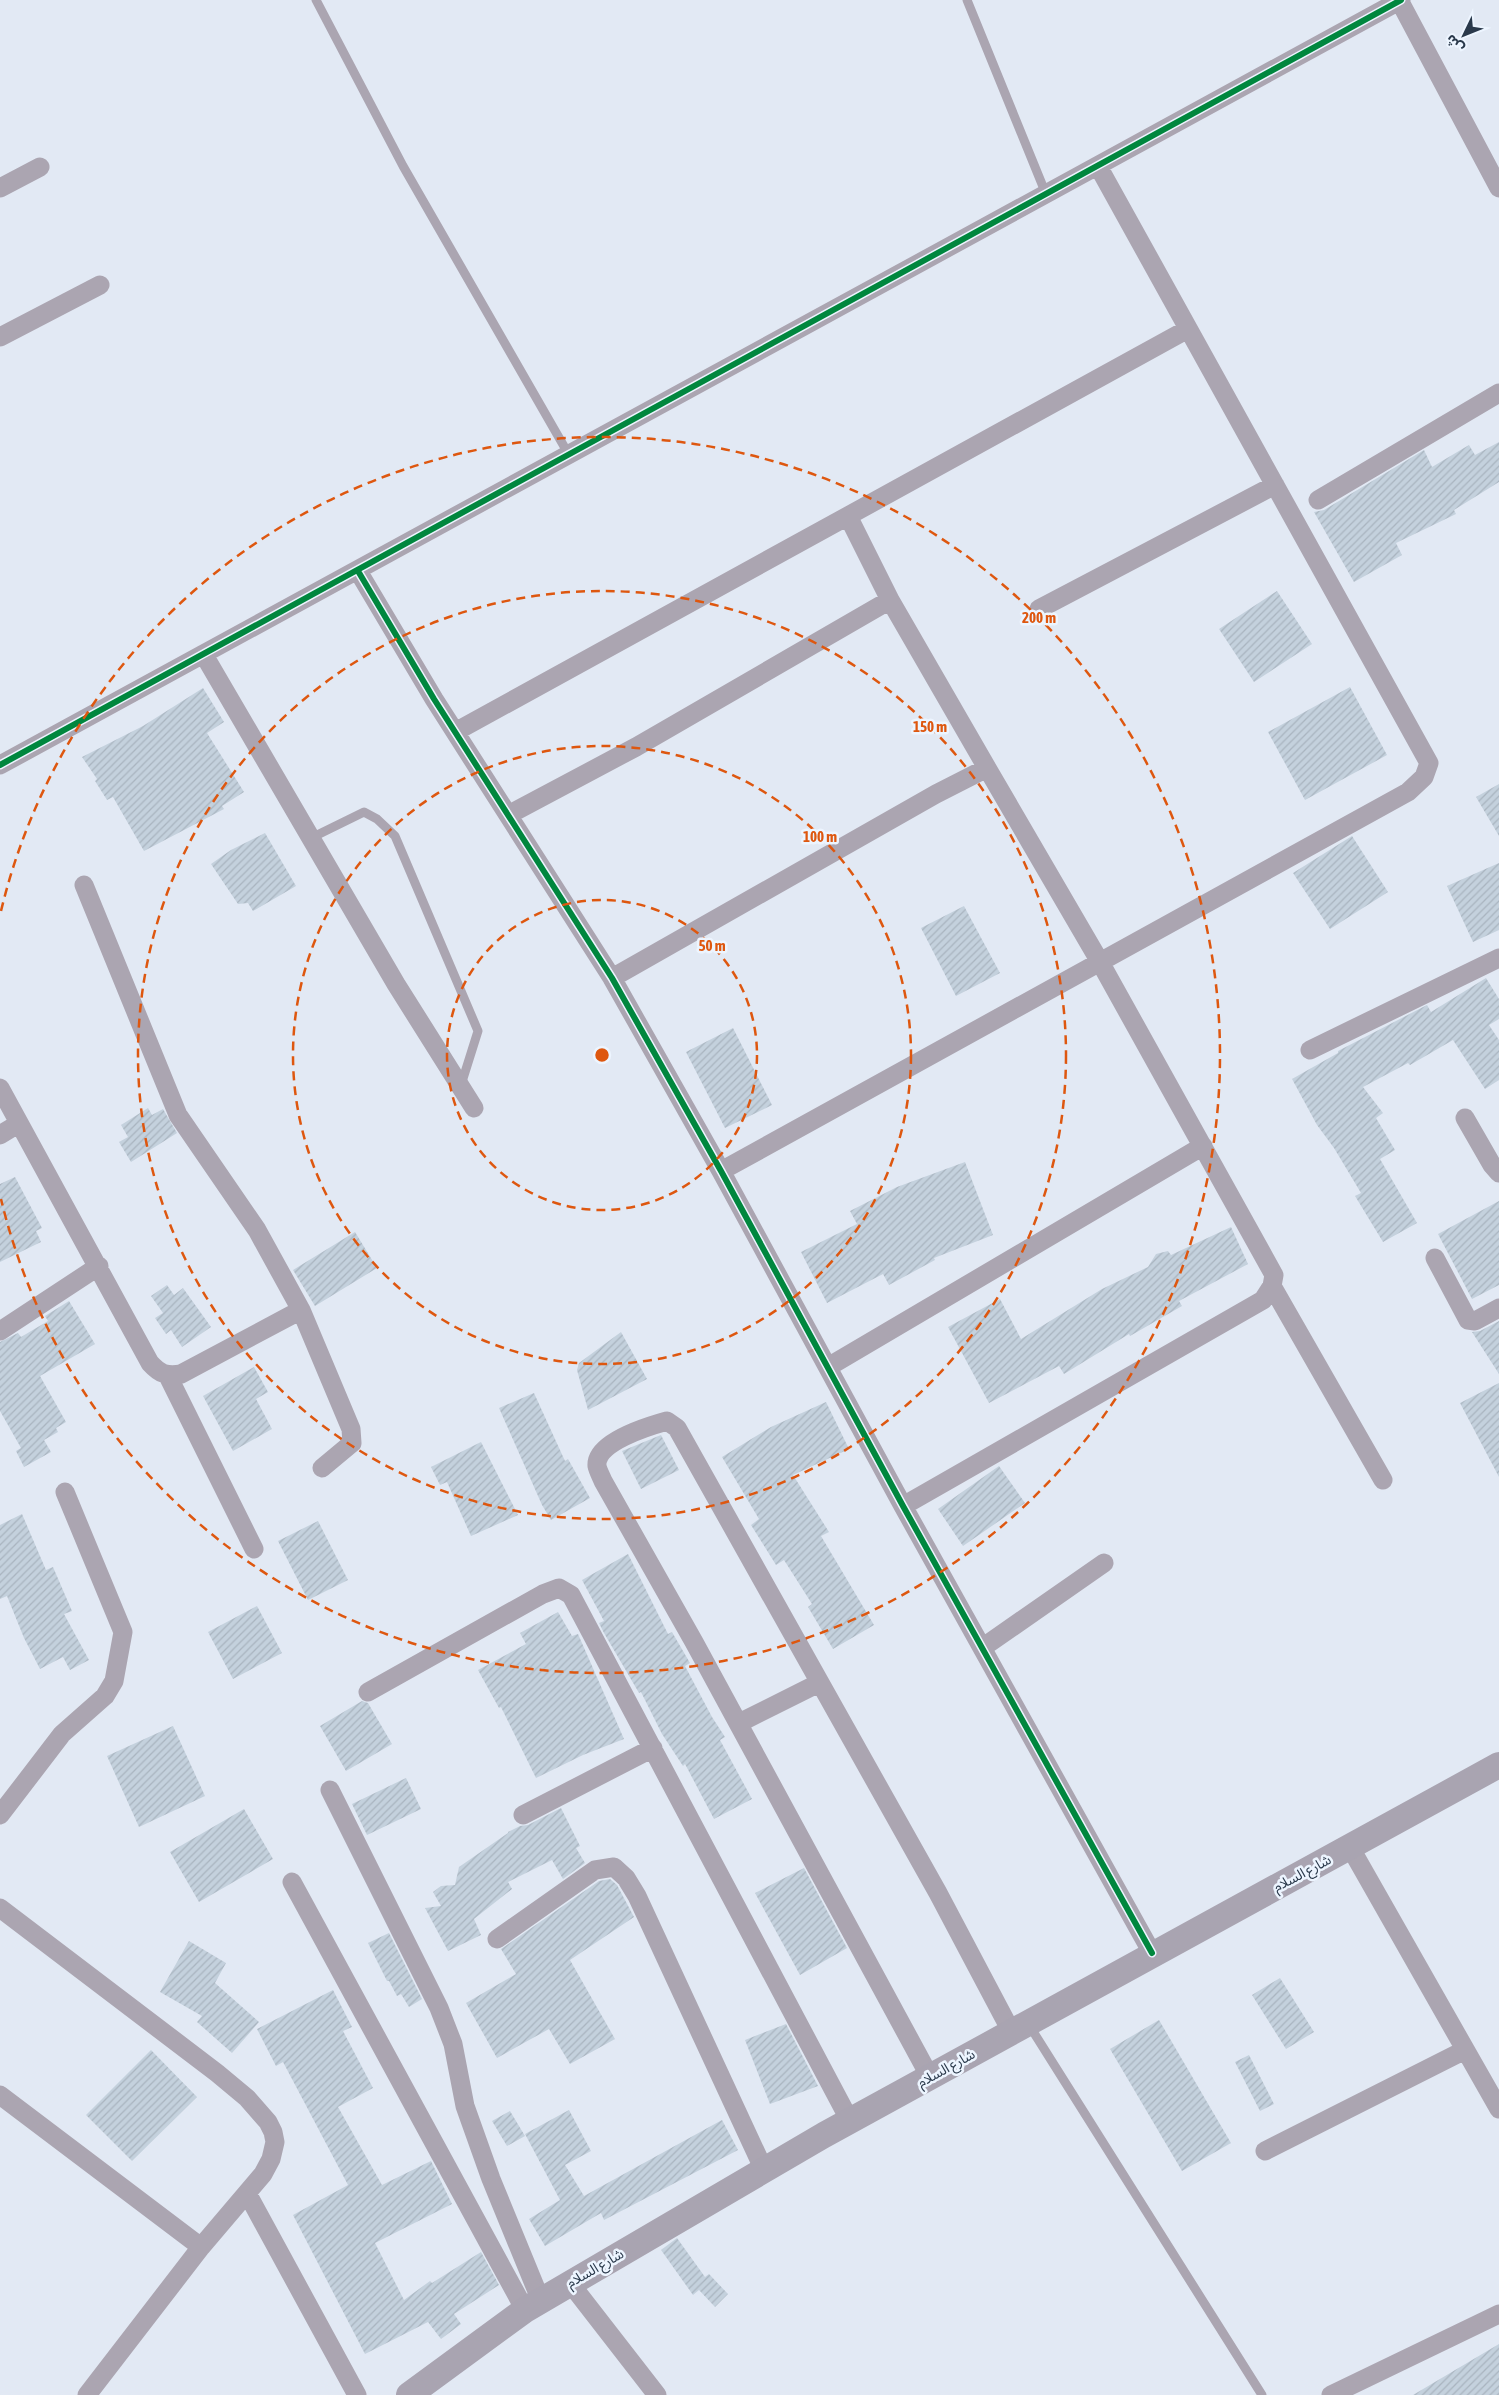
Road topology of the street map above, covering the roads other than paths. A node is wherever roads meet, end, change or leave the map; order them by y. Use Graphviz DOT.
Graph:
graph roads {
  1 [pos="316,0"];
  2 [pos="967,0"];
  3 [pos="1400,0"];
  4 [pos="1098,166"];
  5 [pos="40,167"];
  6 [pos="0,188"];
  7 [pos="1499,188"];
  8 [pos="1046,195"];
  9 [pos="100,285"];
  10 [pos="1188,329"];
  11 [pos="0,337"];
  12 [pos="1499,393"];
  13 [pos="570,456"];
  14 [pos="1275,485"];
  15 [pos="1318,500"];
  16 [pos="848,516"];
  17 [pos="358,571"];
  18 [pos="890,600"];
  19 [pos="1039,609"];
  20 [pos="204,655"];
  21 [pos="455,732"];
  22 [pos="2,757"];
  23 [pos="987,768"];
  24 [pos="508,815"];
  25 [pos="311,838"];
  26 [pos="84,884"];
  27 [pos="1499,958"];
  28 [pos="1100,962"];
  29 [pos="612,978"];
  30 [pos="1310,1050"];
  31 [pos="461,1086"];
  32 [pos="0,1088"];
  33 [pos="474,1108"];
  34 [pos="1465,1118"];
  35 [pos="18,1124"];
  36 [pos="0,1135"];
  37 [pos="1203,1146"];
  38 [pos="721,1172"];
  39 [pos="1499,1173"];
  40 [pos="1435,1258"];
  41 [pos="98,1266"];
  42 [pos="1272,1286"];
  43 [pos="1499,1308"];
  44 [pos="301,1310"];
  45 [pos="0,1332"];
  46 [pos="828,1366"];
  47 [pos="168,1376"];
  48 [pos="322,1468"];
  49 [pos="1383,1480"];
  50 [pos="65,1492"];
  51 [pos="903,1506"];
  52 [pos="254,1549"];
  53 [pos="1104,1563"];
  54 [pos="982,1648"];
  55 [pos="819,1683"];
  56 [pos="368,1692"];
  57 [pos="739,1723"];
  58 [pos="652,1748"];
  59 [pos="1499,1765"];
  60 [pos="330,1790"];
  61 [pos="0,1815"];
  62 [pos="523,1815"];
  63 [pos="1350,1847"];
  64 [pos="292,1882"];
  65 [pos="0,1908"];
  66 [pos="497,1939"];
  67 [pos="1152,1953"];
  68 [pos="1020,2027"];
  69 [pos="1466,2050"];
  70 [pos="930,2076"];
  71 [pos="0,2095"];
  72 [pos="1499,2109"];
  73 [pos="850,2120"];
  74 [pos="1265,2151"];
  75 [pos="764,2170"];
  76 [pos="246,2194"];
  77 [pos="201,2248"];
  78 [pos="570,2283"];
  79 [pos="533,2305"];
  80 [pos="1499,2314"];
  81 [pos="88,2395"];
  82 [pos="357,2395"];
  83 [pos="409,2395"];
  84 [pos="657,2395"];
  85 [pos="1262,2395"];
  86 [pos="1331,2395"];
  1 -- 13 [label="lane"];
  2 -- 8 [label="lane"];
  3 -- 4 [label="street"];
  3 -- 7 [label="street"];
  4 -- 8 [label="street"];
  4 -- 10 [label="street"];
  5 -- 6 [label="street"];
  8 -- 13 [label="street"];
  9 -- 11 [label="street"];
  10 -- 14 [label="street"];
  10 -- 16 [label="street"];
  12 -- 15 [label="street"];
  13 -- 17 [label="street"];
  14 -- 19 [label="street"];
  14 -- 28 [label="street"];
  16 -- 18 [label="street"];
  16 -- 21 [label="street"];
  17 -- 20 [label="street"];
  17 -- 21 [label="street"];
  18 -- 23 [label="street"];
  18 -- 24 [label="street"];
  20 -- 22 [label="street"];
  20 -- 25 [label="street"];
  21 -- 24 [label="street"];
  23 -- 28 [label="street"];
  23 -- 29 [label="street"];
  24 -- 29 [label="street"];
  25 -- 31 [label="street"];
  25 -- 31 [label="lane"];
  26 -- 44 [label="street"];
  27 -- 30 [label="street"];
  28 -- 37 [label="street"];
  28 -- 38 [label="street"];
  29 -- 38 [label="street"];
  31 -- 33 [label="street"];
  32 -- 35 [label="street"];
  34 -- 39 [label="street"];
  35 -- 36 [label="street"];
  35 -- 41 [label="street"];
  37 -- 42 [label="street"];
  37 -- 46 [label="street"];
  38 -- 46 [label="street"];
  40 -- 43 [label="street"];
  41 -- 45 [label="street"];
  41 -- 47 [label="street"];
  42 -- 49 [label="street"];
  42 -- 51 [label="street"];
  44 -- 47 [label="street"];
  44 -- 48 [label="street"];
  46 -- 51 [label="street"];
  47 -- 52 [label="street"];
  50 -- 61 [label="street"];
  51 -- 54 [label="street"];
  53 -- 54 [label="street"];
  54 -- 67 [label="street"];
  55 -- 57 [label="street"];
  55 -- 57 [label="street"];
  55 -- 68 [label="street"];
  56 -- 58 [label="street"];
  57 -- 70 [label="street"];
  58 -- 62 [label="street"];
  58 -- 73 [label="street"];
  59 -- 63 [label="main road, شارع السلام"];
  60 -- 79 [label="street"];
  63 -- 67 [label="main road, شارع السلام"];
  63 -- 69 [label="street"];
  64 -- 79 [label="street"];
  65 -- 76 [label="street"];
  66 -- 75 [label="street"];
  67 -- 68 [label="main road, شارع السلام"];
  68 -- 70 [label="main road, شارع السلام"];
  68 -- 85 [label="lane"];
  69 -- 72 [label="street"];
  69 -- 74 [label="street"];
  70 -- 73 [label="main road, شارع السلام"];
  71 -- 77 [label="street"];
  73 -- 75 [label="main road, شارع السلام"];
  75 -- 78 [label="main road, شارع السلام"];
  76 -- 77 [label="street"];
  76 -- 82 [label="street"];
  77 -- 81 [label="street"];
  78 -- 79 [label="main road, شارع السلام"];
  78 -- 84 [label="street"];
  79 -- 83 [label="main road, شارع السلام"];
  80 -- 86 [label="street"];
}
